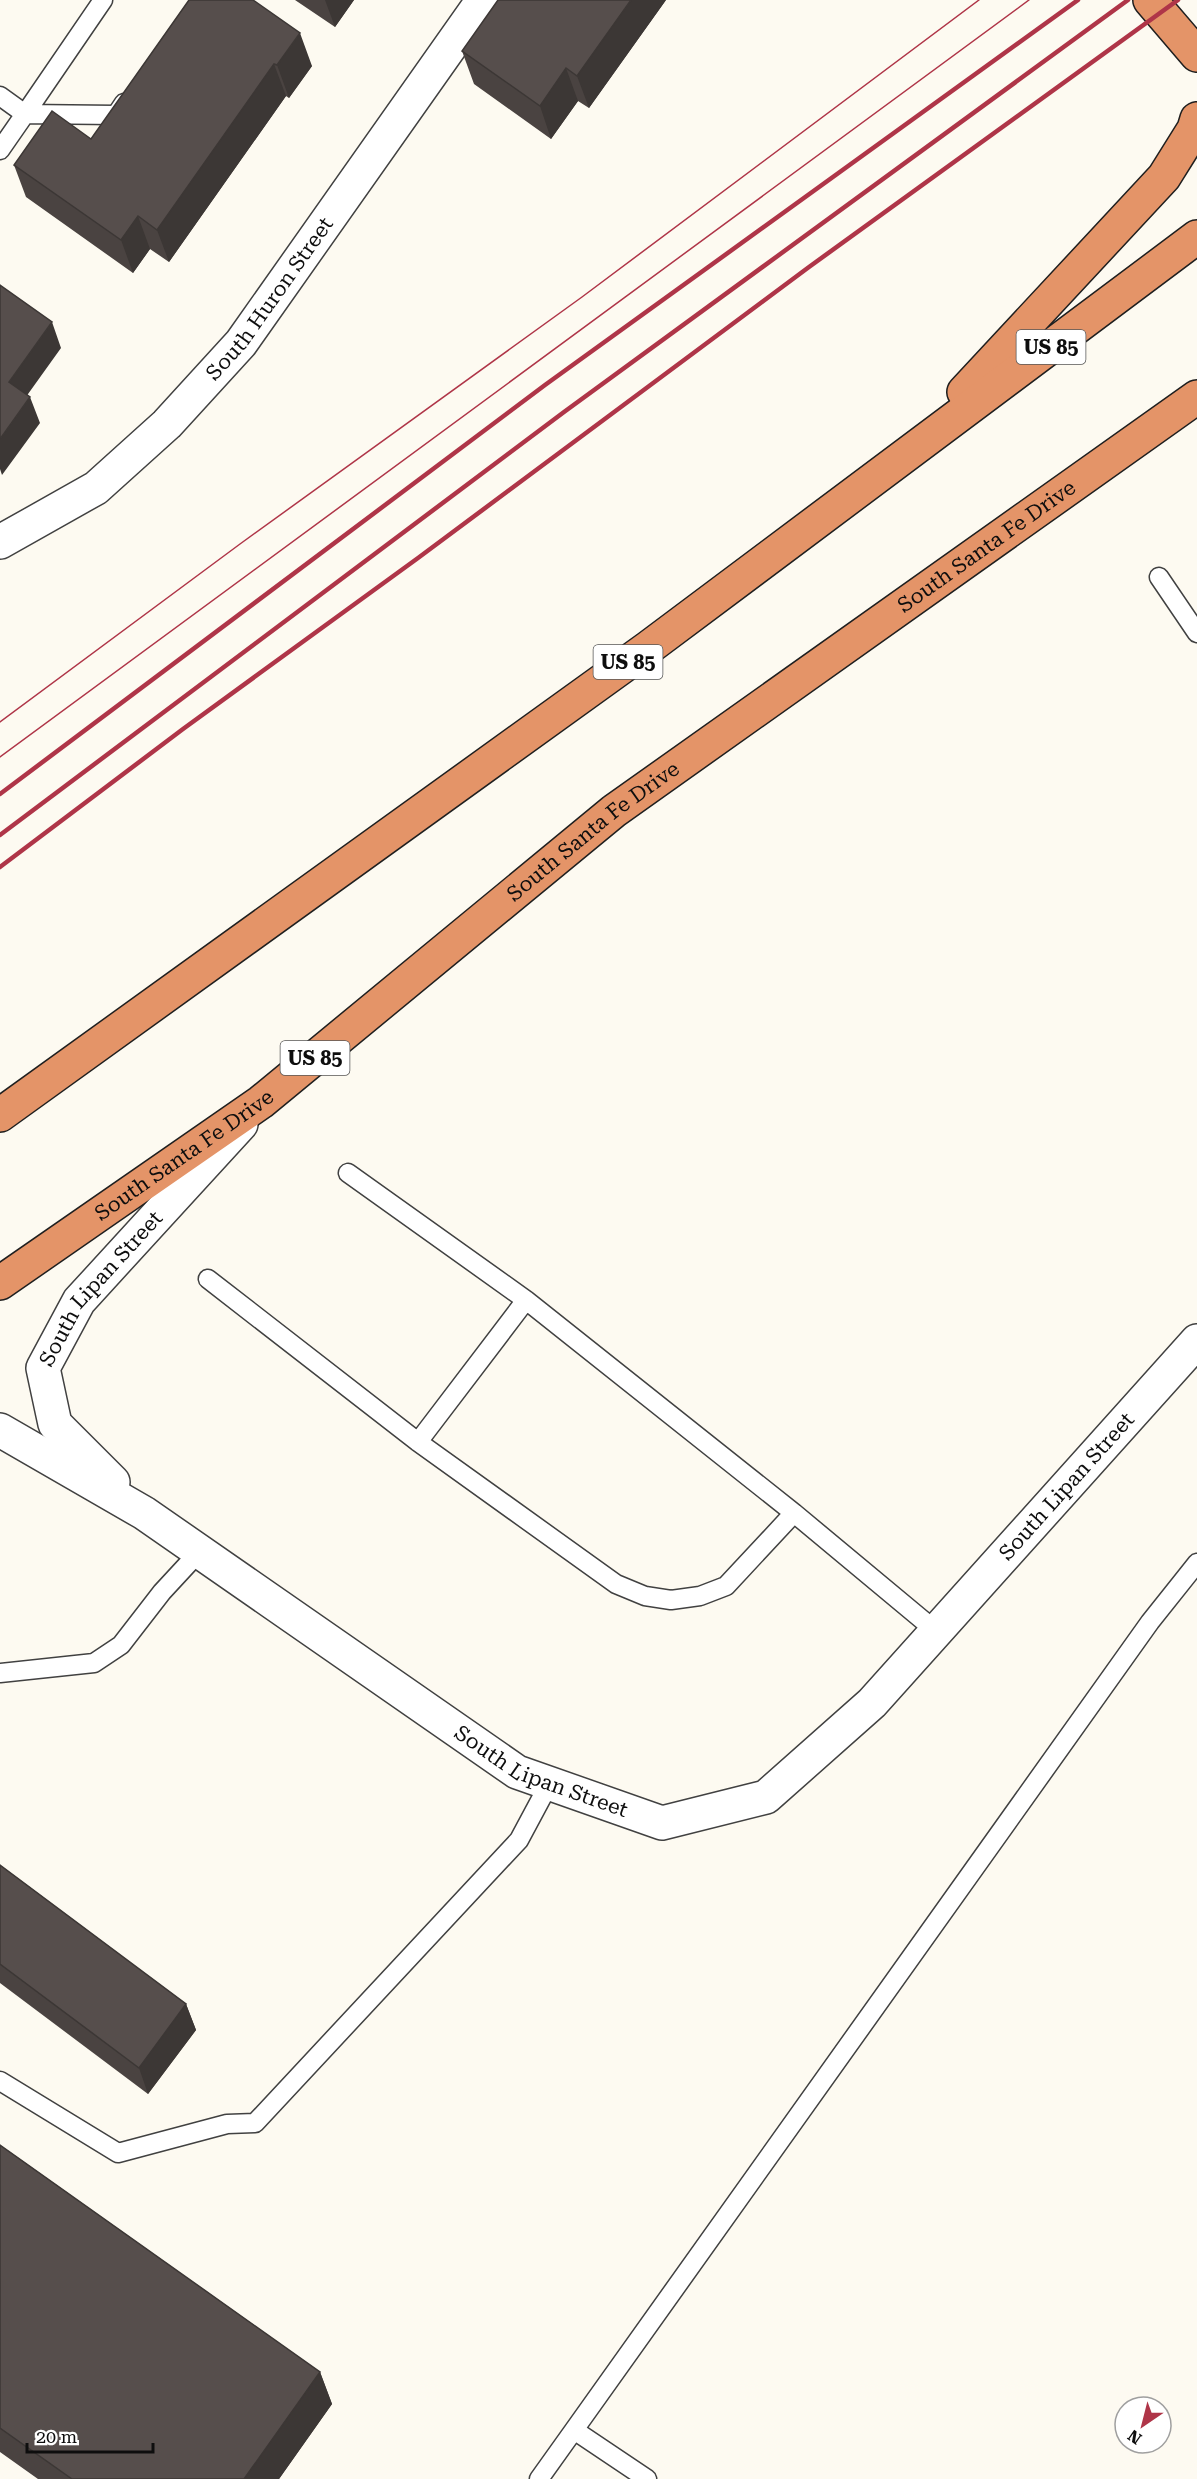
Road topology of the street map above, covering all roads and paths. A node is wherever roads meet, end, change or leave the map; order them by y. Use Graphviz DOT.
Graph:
graph roads {
  1 [pos="103,0"];
  2 [pos="483,0"];
  3 [pos="1150,0"];
  4 [pos="1197,55"];
  5 [pos="136,86"];
  6 [pos="0,96"];
  7 [pos="25,114"];
  8 [pos="1197,119"];
  9 [pos="0,150"];
  10 [pos="1197,237"];
  11 [pos="1197,397"];
  12 [pos="905,456"];
  13 [pos="0,542"];
  14 [pos="1159,578"];
  15 [pos="1197,633"];
  16 [pos="261,1102"];
  17 [pos="0,1115"];
  18 [pos="348,1173"];
  19 [pos="208,1279"];
  20 [pos="0,1283"];
  21 [pos="526,1300"];
  22 [pos="1197,1341"];
  23 [pos="0,1430"];
  24 [pos="418,1442"];
  25 [pos="144,1513"];
  26 [pos="794,1513"];
  27 [pos="200,1552"];
  28 [pos="1197,1563"];
  29 [pos="937,1632"];
  30 [pos="0,1673"];
  31 [pos="549,1784"];
  32 [pos="0,2081"];
  33 [pos="574,2430"];
  34 [pos="539,2479"];
  35 [pos="647,2479"];
  1 -- 7 [label="lane"];
  2 -- 13 [label="street, South Huron Street"];
  3 -- 4 [label="highway"];
  5 -- 7 [label="lane"];
  6 -- 7 [label="lane"];
  7 -- 9 [label="lane"];
  8 -- 12 [label="highway"];
  10 -- 12 [label="highway, US 85"];
  11 -- 16 [label="highway, South Santa Fe Drive / US 85"];
  12 -- 17 [label="highway, US 85"];
  14 -- 15 [label="lane"];
  16 -- 20 [label="highway, South Santa Fe Drive / US 85"];
  16 -- 25 [label="street, South Lipan Street"];
  18 -- 21 [label="lane"];
  19 -- 24 [label="lane"];
  21 -- 24 [label="lane"];
  21 -- 26 [label="lane"];
  22 -- 29 [label="street, South Lipan Street"];
  23 -- 25 [label="street, South Lipan Street"];
  24 -- 26 [label="lane"];
  25 -- 27 [label="street, South Lipan Street"];
  26 -- 29 [label="lane"];
  27 -- 30 [label="lane"];
  27 -- 31 [label="street, South Lipan Street"];
  28 -- 33 [label="lane"];
  29 -- 31 [label="street, South Lipan Street"];
  31 -- 32 [label="lane"];
  33 -- 34 [label="lane"];
  33 -- 35 [label="lane"];
}
